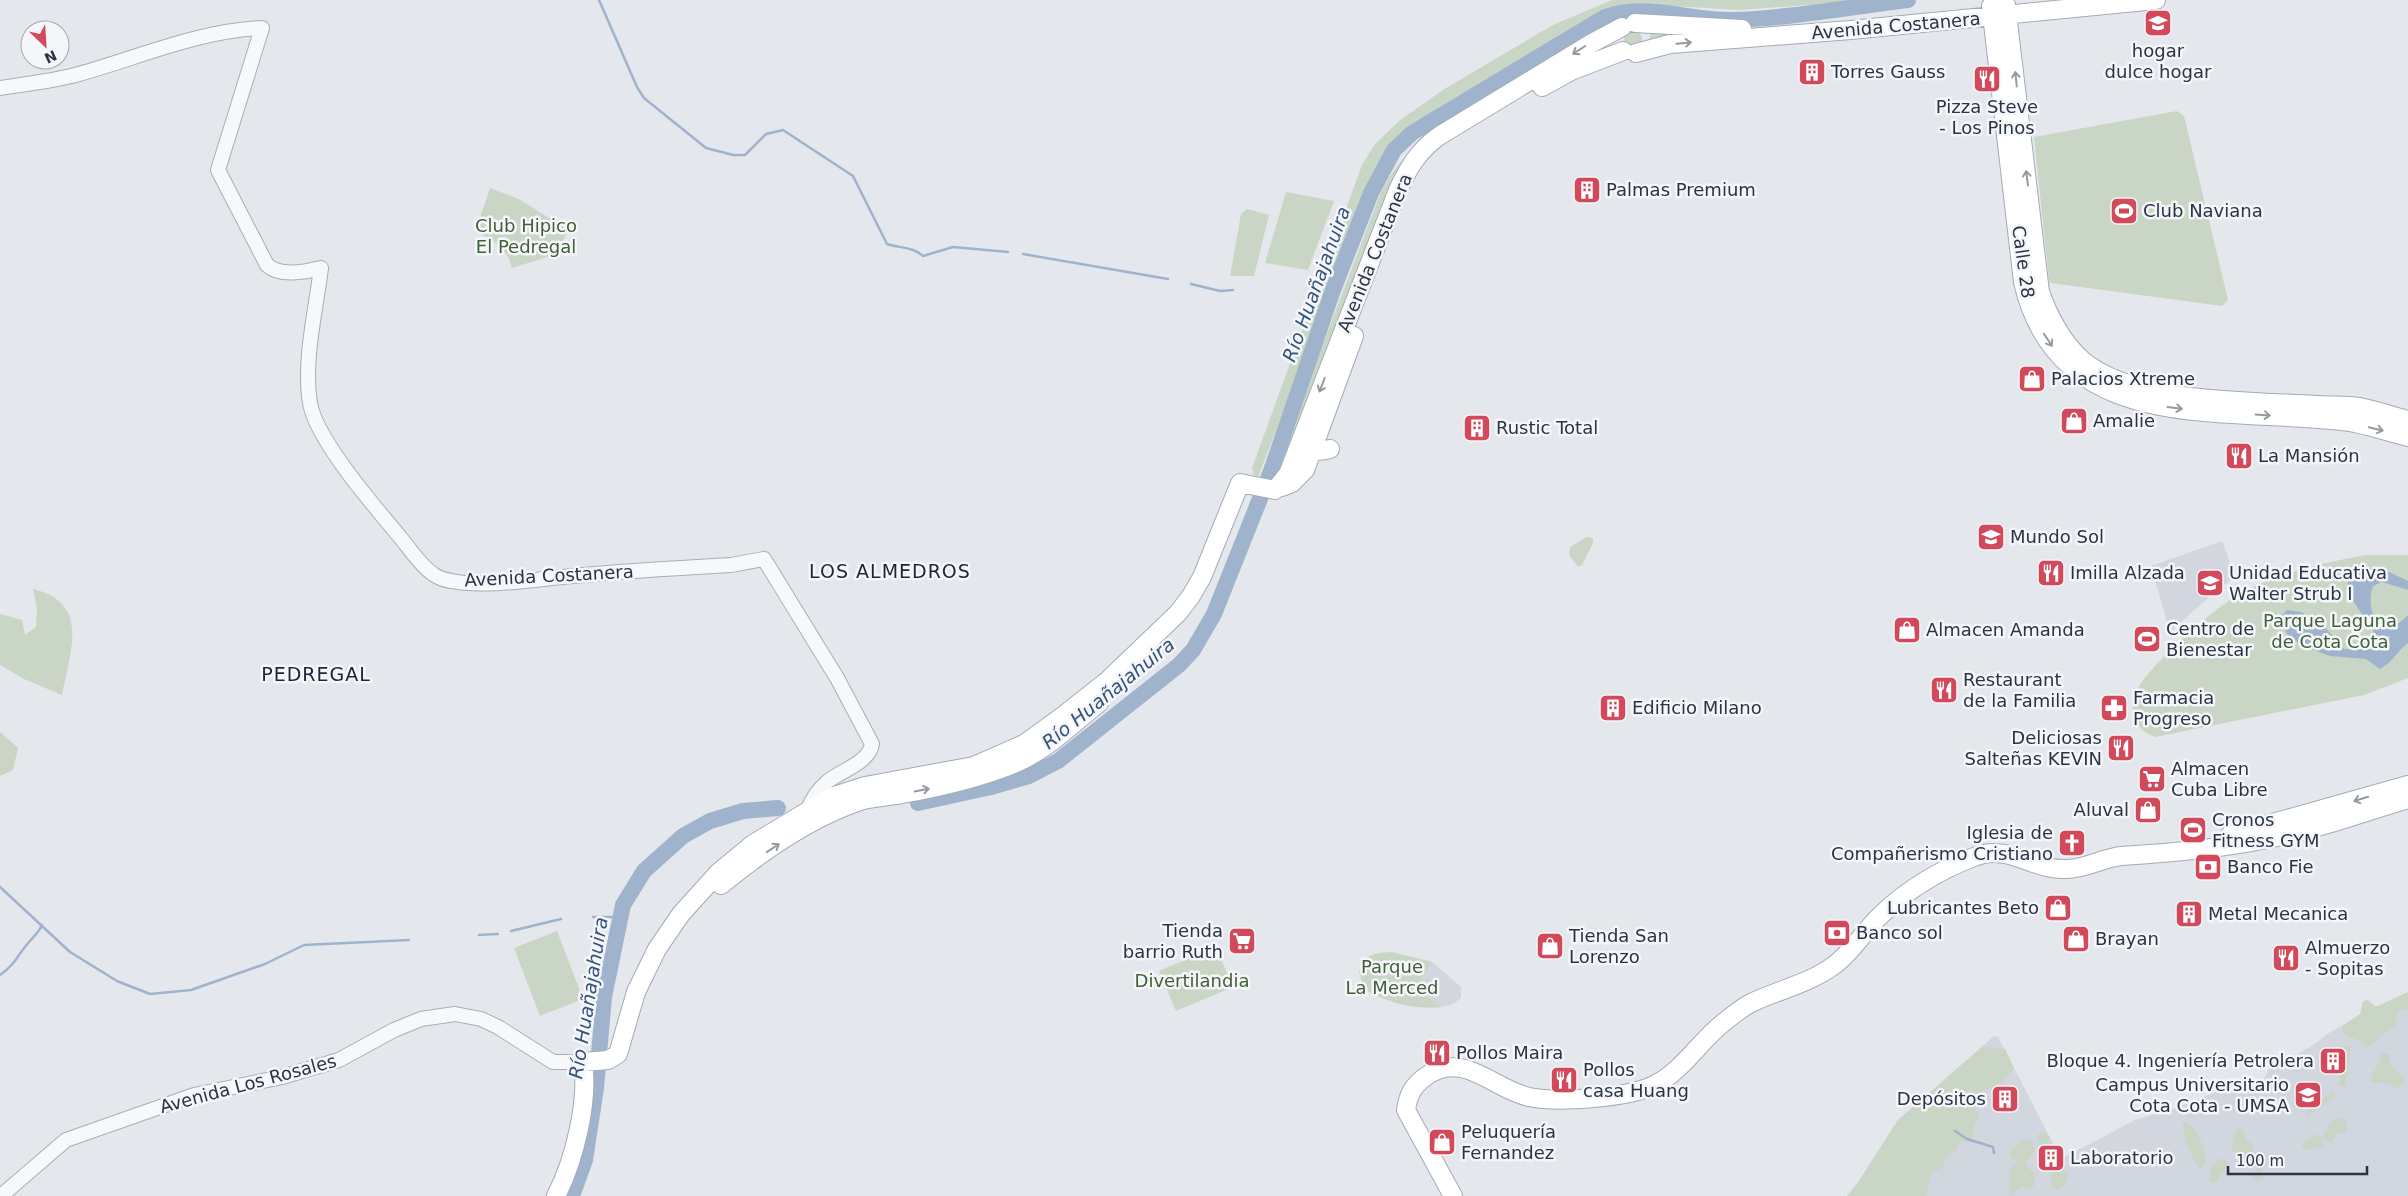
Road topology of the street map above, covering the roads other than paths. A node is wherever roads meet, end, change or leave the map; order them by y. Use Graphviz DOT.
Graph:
graph roads {
  1 [pos="2051,0"];
  2 [pos="2156,0"];
  3 [pos="1999,11"];
  4 [pos="1628,25"];
  5 [pos="1630,52"];
  6 [pos="0,88"];
  7 [pos="2344,413"];
  8 [pos="2408,420"];
  9 [pos="2408,437"];
  10 [pos="1307,444"];
  11 [pos="1330,449"];
  12 [pos="1258,487"];
  13 [pos="847,768"];
  14 [pos="2408,785"];
  15 [pos="852,796"];
  16 [pos="2408,799"];
  17 [pos="808,809"];
  18 [pos="2252,836"];
  19 [pos="753,844"];
  20 [pos="733,876"];
  21 [pos="657,949"];
  22 [pos="613,1057"];
  23 [pos="585,1062"];
  24 [pos="1,1196"];
  25 [pos="556,1196"];
  26 [pos="1453,1196"];
  1 -- 3 [label="main road, Avenida Costanera"];
  2 -- 3 [label="main road, Avenida Costanera"];
  3 -- 4 [label="main road, Avenida Costanera"];
  5 -- 3 [label="main road, Avenida Costanera, one-way"];
  3 -- 7 [label="main road, Calle 28"];
  4 -- 5 [label="main road"];
  4 -- 5 [label="main road"];
  4 -- 10 [label="main road, Avenida Costanera, one-way"];
  5 -- 10 [label="main road, Avenida Costanera"];
  6 -- 13 [label="street, Avenida Costanera"];
  7 -- 8 [label="main road, Calle 28"];
  7 -- 9 [label="main road, Calle 28, one-way"];
  10 -- 11 [label="main road"];
  10 -- 12 [label="main road, Avenida Costanera"];
  10 -- 12 [label="main road, Avenida Costanera"];
  12 -- 15 [label="main road, Avenida Costanera"];
  13 -- 15 [label="street"];
  13 -- 17 [label="street, Avenida Costanera"];
  14 -- 18 [label="main road, one-way"];
  15 -- 17 [label="main road, Avenida Costanera"];
  20 -- 15 [label="main road, Avenida Costanera, one-way"];
  16 -- 18 [label="main road"];
  17 -- 19 [label="main road, Avenida Costanera"];
  18 -- 26 [label="main road"];
  19 -- 20 [label="main road"];
  19 -- 21 [label="main road, Avenida Costanera"];
  20 -- 21 [label="main road, Avenida Costanera"];
  21 -- 22 [label="main road, Avenida Costanera"];
  22 -- 23 [label="main road, Avenida Los Rosales"];
  23 -- 24 [label="street, Avenida Los Rosales"];
  23 -- 25 [label="main road"];
}
